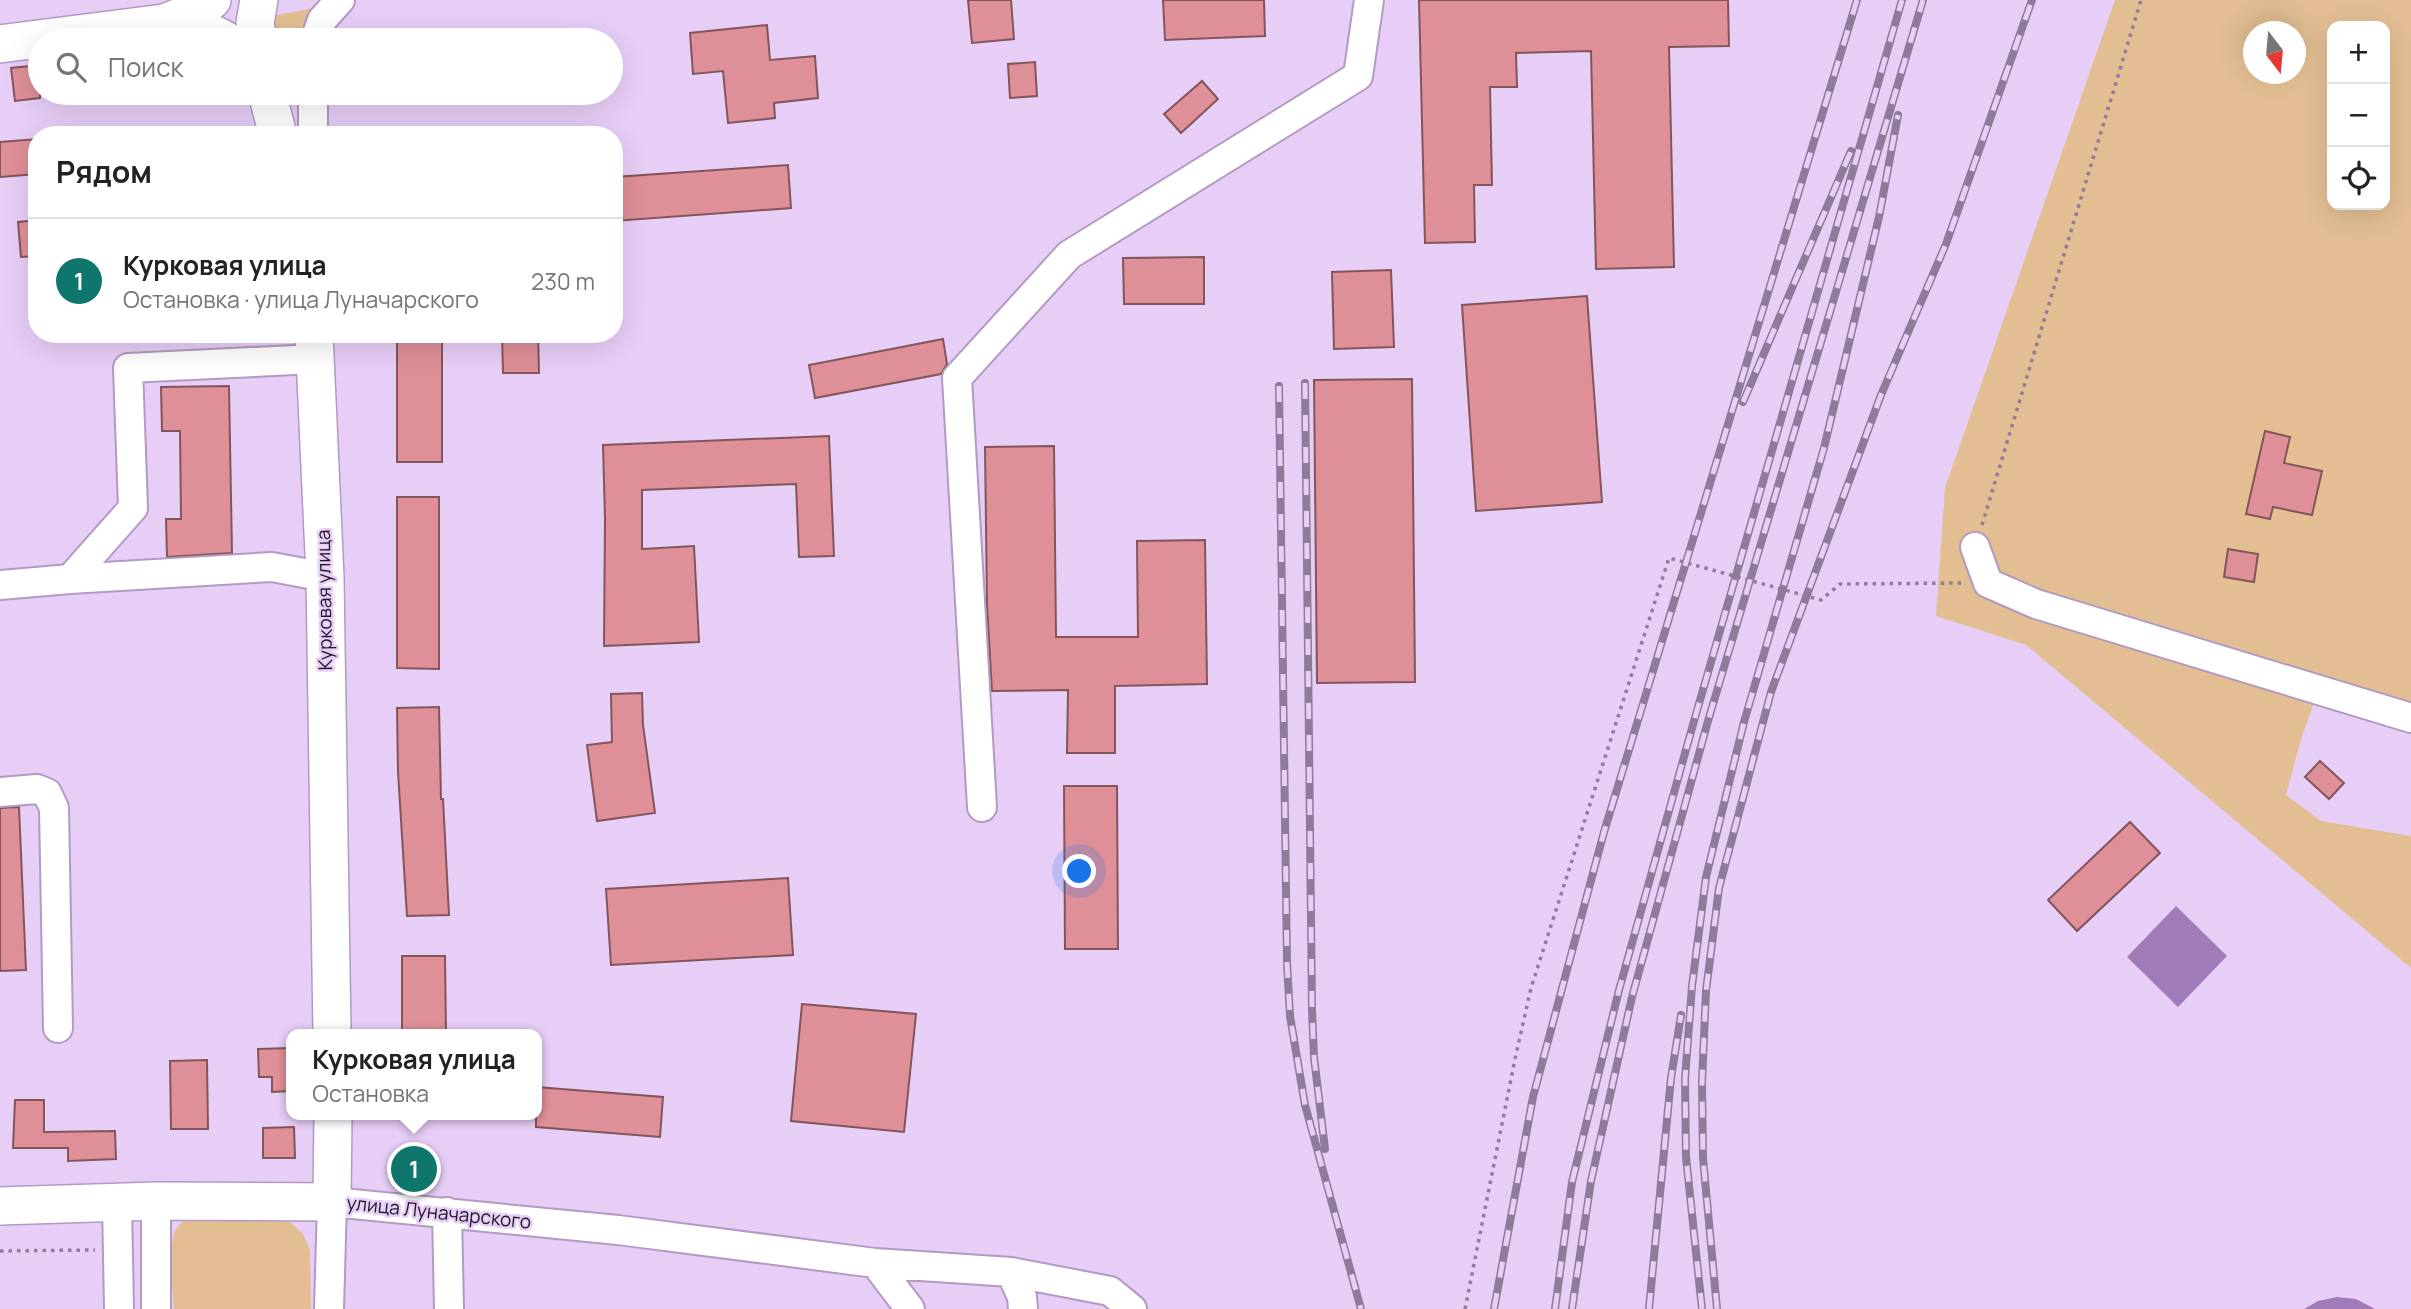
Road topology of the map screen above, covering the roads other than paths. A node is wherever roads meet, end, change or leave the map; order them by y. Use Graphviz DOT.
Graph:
graph roads {
  1 [pos="212,0"];
  2 [pos="259,0"];
  3 [pos="340,0"];
  4 [pos="1369,0"];
  5 [pos="164,23"];
  6 [pos="125,28"];
  7 [pos="193,28"];
  8 [pos="256,28"];
  9 [pos="319,28"];
  10 [pos="28,40"];
  11 [pos="0,44"];
  12 [pos="270,105"];
  13 [pos="313,105"];
  14 [pos="276,126"];
  15 [pos="313,126"];
  16 [pos="315,347"];
  17 [pos="1975,547"];
  18 [pos="325,577"];
  19 [pos="70,579"];
  20 [pos="0,585"];
  21 [pos="2411,718"];
  22 [pos="0,792"];
  23 [pos="982,807"];
  24 [pos="58,1028"];
  25 [pos="332,1029"];
  26 [pos="333,1120"];
  27 [pos="156,1201"];
  28 [pos="332,1202"];
  29 [pos="117,1203"];
  30 [pos="0,1206"];
  31 [pos="447,1212"];
  32 [pos="875,1263"];
  33 [pos="1011,1272"];
  34 [pos="119,1309"];
  35 [pos="135,1309"];
  36 [pos="156,1309"];
  37 [pos="329,1309"];
  38 [pos="449,1309"];
  39 [pos="909,1309"];
  40 [pos="1023,1309"];
  41 [pos="1132,1309"];
  1 -- 5 [label="main road"];
  2 -- 8 [label="main road"];
  3 -- 9 [label="street"];
  4 -- 23 [label="street"];
  5 -- 6 [label="main road"];
  5 -- 7 [label="main road"];
  10 -- 11 [label="main road"];
  12 -- 14 [label="main road"];
  13 -- 15 [label="street"];
  16 -- 18 [label="main road, Курковая улица"];
  16 -- 19 [label="street"];
  17 -- 21 [label="street"];
  18 -- 19 [label="street"];
  18 -- 25 [label="main road, Курковая улица"];
  19 -- 20 [label="street"];
  22 -- 24 [label="street"];
  26 -- 28 [label="main road"];
  27 -- 28 [label="main road, улица Луначарского"];
  27 -- 29 [label="main road, улица Луначарского"];
  27 -- 36 [label="street"];
  28 -- 31 [label="street, улица Луначарского"];
  28 -- 37 [label="street"];
  29 -- 30 [label="main road, улица Луначарского"];
  29 -- 34 [label="street"];
  31 -- 32 [label="street, улица Луначарского"];
  31 -- 38 [label="street"];
  32 -- 33 [label="street, улица Луначарского"];
  32 -- 39 [label="street"];
  33 -- 40 [label="street"];
  33 -- 41 [label="street, улица Луначарского"];
  35 -- 36 [label="street"];
}
